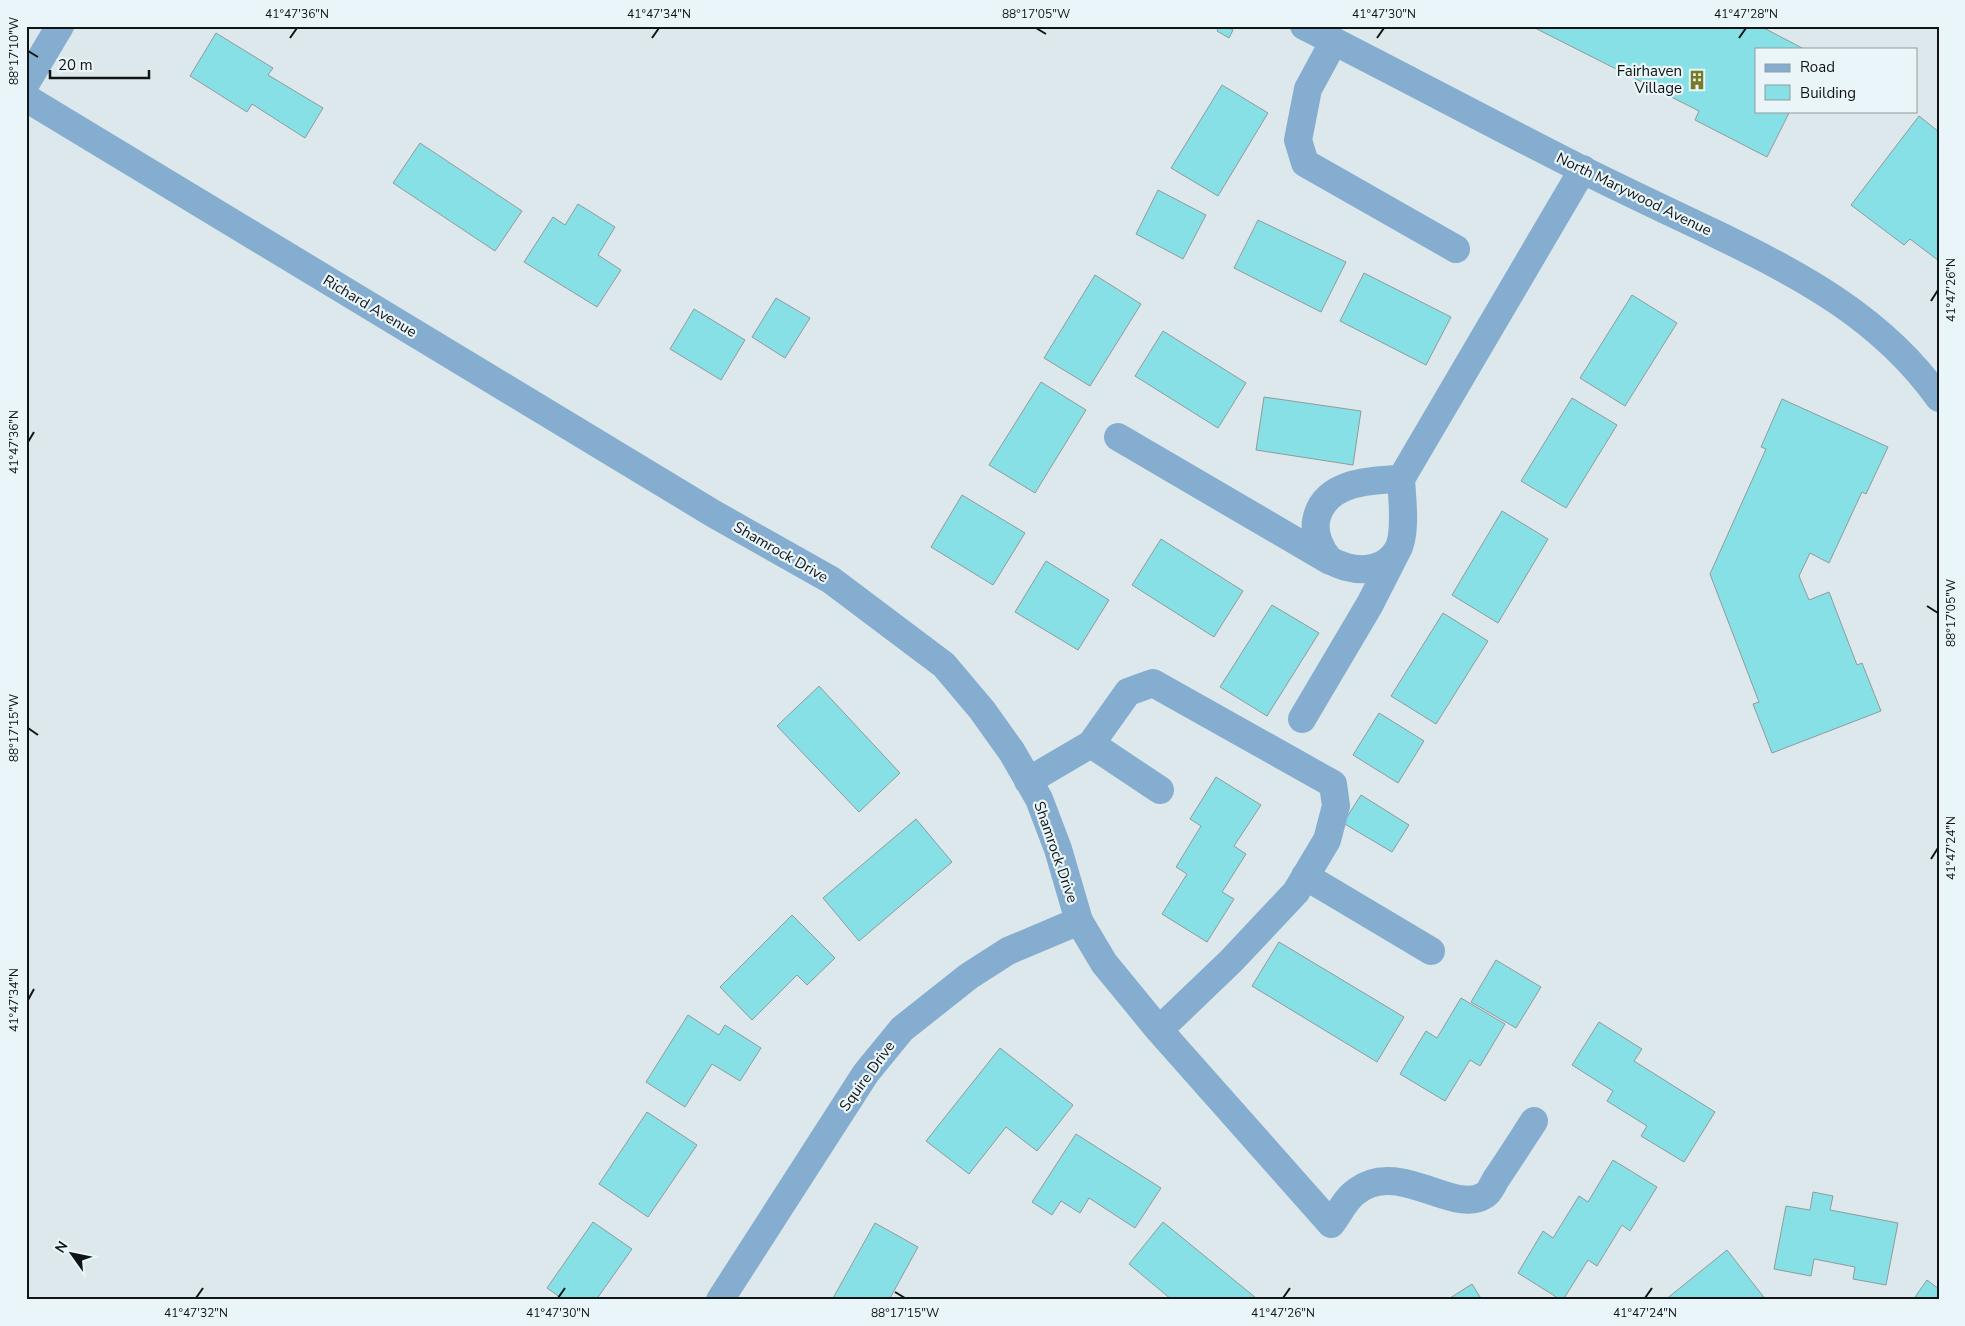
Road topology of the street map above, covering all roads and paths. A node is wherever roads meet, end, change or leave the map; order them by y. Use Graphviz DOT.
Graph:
graph roads {
  1 [pos="60,26"];
  2 [pos="1304,26"];
  3 [pos="1334,42"];
  4 [pos="26,83"];
  5 [pos="26,98"];
  6 [pos="1583,169"];
  7 [pos="1456,249"];
  8 [pos="1939,398"];
  9 [pos="1118,437"];
  10 [pos="1401,479"];
  11 [pos="714,514"];
  12 [pos="1398,550"];
  13 [pos="1330,561"];
  14 [pos="1302,719"];
  15 [pos="1091,744"];
  16 [pos="1028,781"];
  17 [pos="1160,790"];
  18 [pos="1305,876"];
  19 [pos="1079,922"];
  20 [pos="1430,951"];
  21 [pos="1159,1030"];
  22 [pos="1534,1121"];
  23 [pos="720,1300"];
  1 -- 4 [label="street"];
  2 -- 3 [label="street, North Marywood Avenue"];
  3 -- 6 [label="street, North Marywood Avenue"];
  3 -- 7 [label="street"];
  5 -- 11 [label="street, Richard Avenue"];
  6 -- 8 [label="street, North Marywood Avenue"];
  6 -- 10 [label="street"];
  9 -- 13 [label="street"];
  10 -- 12 [label="street"];
  10 -- 13 [label="street"];
  11 -- 16 [label="street, Shamrock Drive"];
  12 -- 13 [label="street"];
  12 -- 14 [label="street"];
  15 -- 16 [label="street"];
  15 -- 17 [label="street"];
  15 -- 18 [label="street"];
  16 -- 19 [label="street, Shamrock Drive"];
  18 -- 20 [label="street"];
  18 -- 21 [label="street"];
  19 -- 21 [label="street, Shamrock Drive"];
  19 -- 23 [label="street, Squire Drive"];
  21 -- 22 [label="street, Shamrock Drive"];
}
